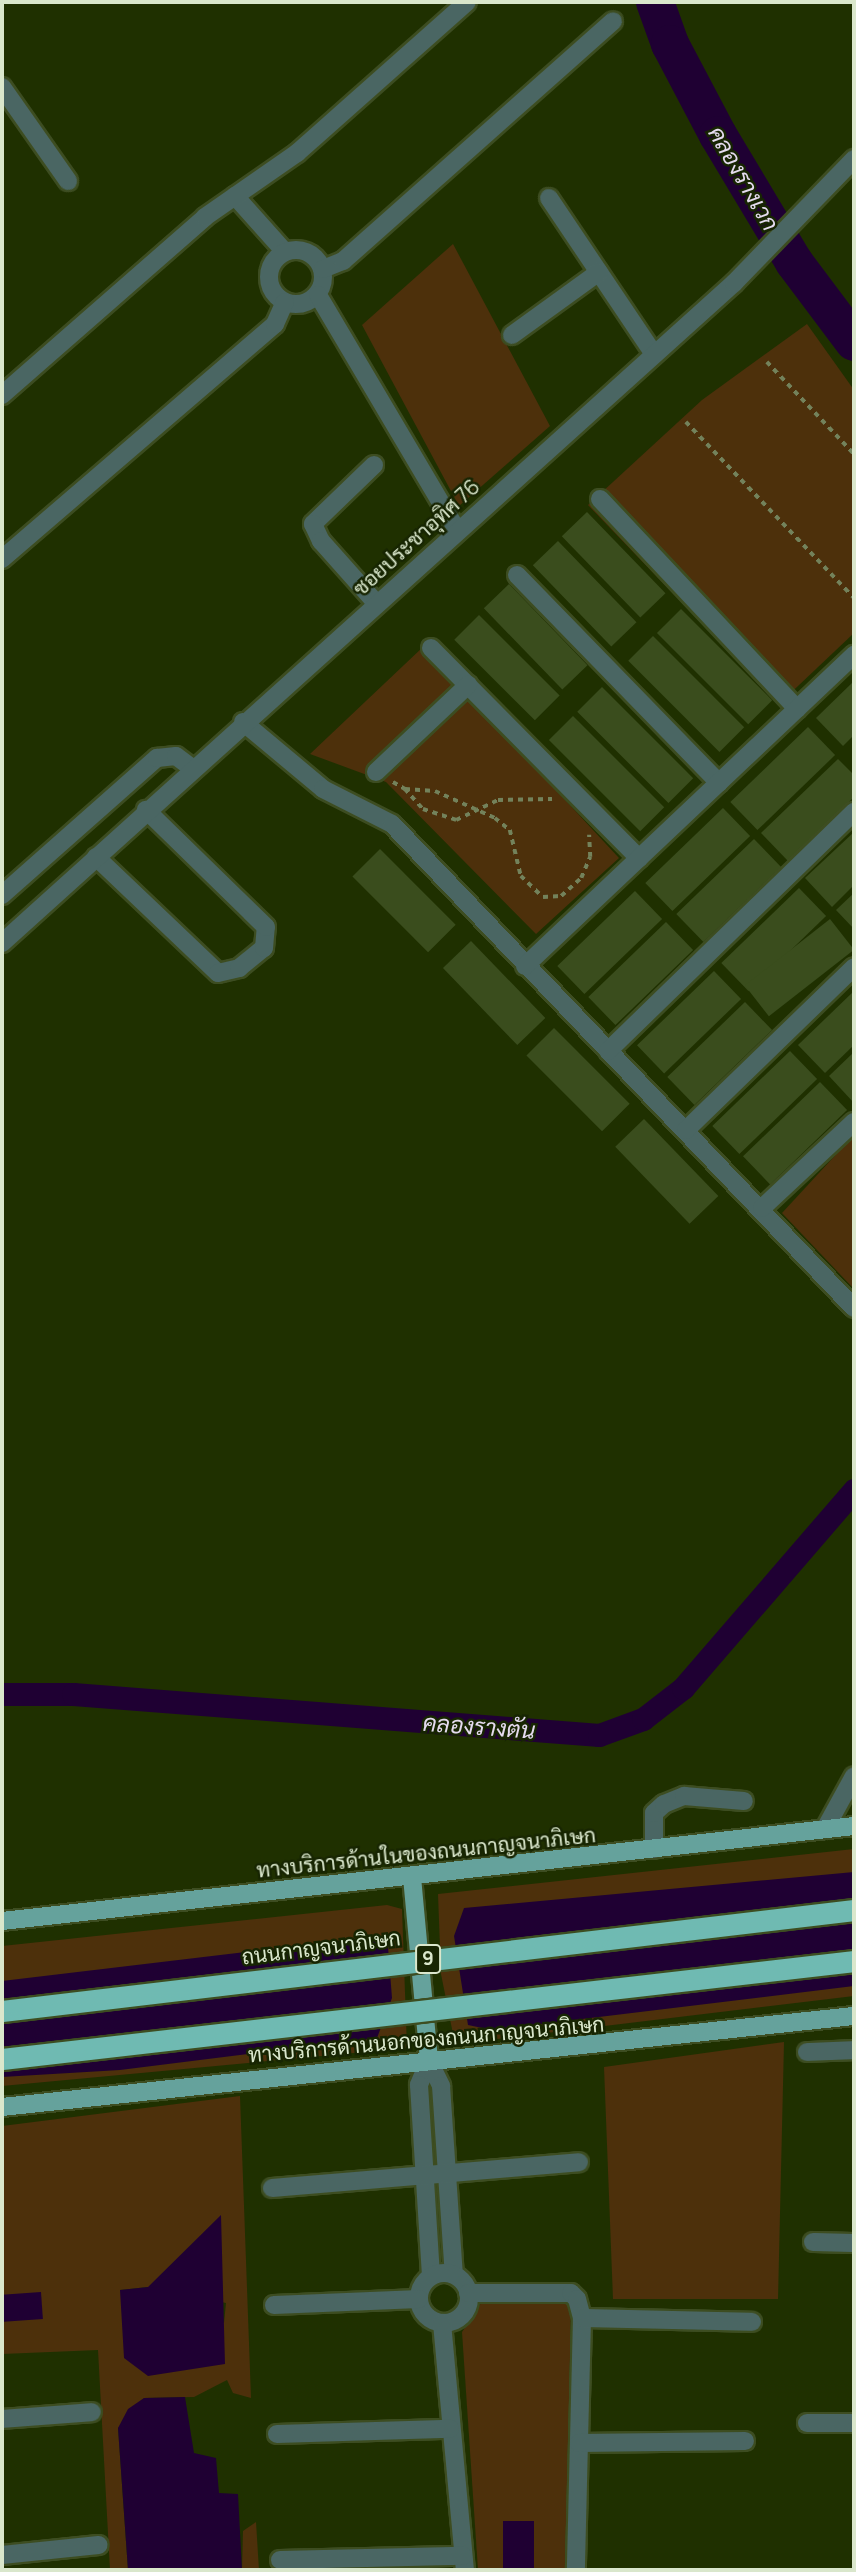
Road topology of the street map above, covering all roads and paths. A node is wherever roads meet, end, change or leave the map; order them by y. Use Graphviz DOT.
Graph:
graph roads {
  1 [pos="467,2"];
  2 [pos="613,21"];
  3 [pos="2,87"];
  4 [pos="854,159"];
  5 [pos="68,181"];
  6 [pos="235,196"];
  7 [pos="549,198"];
  8 [pos="285,253"];
  9 [pos="323,269"];
  10 [pos="599,272"];
  11 [pos="318,295"];
  12 [pos="285,302"];
  13 [pos="512,335"];
  14 [pos="654,354"];
  15 [pos="767,362"];
  16 [pos="2,395"];
  17 [pos="686,422"];
  18 [pos="854,454"];
  19 [pos="374,465"];
  20 [pos="600,499"];
  21 [pos="457,530"];
  22 [pos="2,559"];
  23 [pos="517,575"];
  24 [pos="854,598"];
  25 [pos="376,603"];
  26 [pos="431,648"];
  27 [pos="854,655"];
  28 [pos="468,685"];
  29 [pos="797,709"];
  30 [pos="243,722"];
  31 [pos="192,768"];
  32 [pos="376,772"];
  33 [pos="719,783"];
  34 [pos="405,789"];
  35 [pos="562,806"];
  36 [pos="146,810"];
  37 [pos="478,812"];
  38 [pos="854,813"];
  39 [pos="589,832"];
  40 [pos="96,857"];
  41 [pos="639,858"];
  42 [pos="2,895"];
  43 [pos="2,943"];
  44 [pos="525,966"];
  45 [pos="854,967"];
  46 [pos="608,1051"];
  47 [pos="854,1122"];
  48 [pos="686,1130"];
  49 [pos="762,1208"];
  50 [pos="854,1308"];
  51 [pos="854,1776"];
  52 [pos="744,1801"];
  53 [pos="854,1826"];
  54 [pos="825,1829"];
  55 [pos="654,1849"];
  56 [pos="412,1877"];
  57 [pos="854,1910"];
  58 [pos="2,1921"];
  59 [pos="854,1961"];
  60 [pos="2,2011"];
  61 [pos="854,2017"];
  62 [pos="854,2050"];
  63 [pos="807,2052"];
  64 [pos="2,2059"];
  65 [pos="429,2061"];
  66 [pos="2,2107"];
  67 [pos="579,2162"];
  68 [pos="447,2175"];
  69 [pos="425,2177"];
  70 [pos="272,2188"];
  71 [pos="813,2242"];
  72 [pos="854,2243"];
  73 [pos="454,2275"];
  74 [pos="432,2277"];
  75 [pos="468,2293"];
  76 [pos="419,2299"];
  77 [pos="274,2305"];
  78 [pos="582,2318"];
  79 [pos="752,2322"];
  80 [pos="442,2323"];
  81 [pos="92,2412"];
  82 [pos="2,2419"];
  83 [pos="807,2423"];
  84 [pos="854,2423"];
  85 [pos="450,2428"];
  86 [pos="277,2434"];
  87 [pos="745,2441"];
  88 [pos="579,2443"];
  89 [pos="98,2545"];
  90 [pos="2,2556"];
  91 [pos="280,2560"];
  92 [pos="464,2563"];
  93 [pos="576,2570"];
  1 -- 6 [label="street"];
  2 -- 9 [label="street"];
  3 -- 5 [label="street"];
  4 -- 14 [label="street, ซอยประชาอุทิศ 76"];
  6 -- 8 [label="street"];
  6 -- 16 [label="street"];
  7 -- 10 [label="street"];
  8 -- 9 [label="street"];
  8 -- 12 [label="street"];
  9 -- 11 [label="street"];
  10 -- 13 [label="street"];
  10 -- 14 [label="street"];
  11 -- 12 [label="street"];
  11 -- 21 [label="street"];
  12 -- 22 [label="street"];
  14 -- 21 [label="street, ซอยประชาอุทิศ 76"];
  15 -- 18 [label="path"];
  17 -- 24 [label="path"];
  19 -- 25 [label="street"];
  20 -- 29 [label="street"];
  21 -- 25 [label="street, ซอยประชาอุทิศ 76"];
  23 -- 33 [label="street"];
  25 -- 30 [label="street, ซอยประชาอุทิศ 76"];
  26 -- 28 [label="street"];
  27 -- 29 [label="street"];
  28 -- 32 [label="street"];
  28 -- 41 [label="street"];
  29 -- 33 [label="street"];
  30 -- 31 [label="street, ซอยประชาอุทิศ 76"];
  30 -- 44 [label="street"];
  31 -- 36 [label="street, ซอยประชาอุทิศ 76"];
  31 -- 42 [label="street"];
  32 -- 34 [label="path"];
  33 -- 41 [label="street"];
  34 -- 37 [label="path"];
  34 -- 37 [label="path"];
  35 -- 37 [label="path"];
  36 -- 40 [label="street, ซอยประชาอุทิศ 76"];
  36 -- 40 [label="street"];
  37 -- 39 [label="path"];
  38 -- 46 [label="street"];
  40 -- 43 [label="street, ซอยประชาอุทิศ 76"];
  41 -- 44 [label="street"];
  44 -- 46 [label="street"];
  45 -- 48 [label="street"];
  46 -- 48 [label="street"];
  47 -- 49 [label="street"];
  48 -- 49 [label="street"];
  49 -- 50 [label="street"];
  51 -- 54 [label="street"];
  52 -- 55 [label="street"];
  53 -- 54 [label="main road, ทางบริการด้านในของถนนกาญจนาภิเษก"];
  54 -- 55 [label="main road, ทางบริการด้านในของถนนกาญจนาภิเษก"];
  55 -- 56 [label="main road, ทางบริการด้านในของถนนกาญจนาภิเษก"];
  56 -- 58 [label="main road, ทางบริการด้านในของถนนกาญจนาภิเษก"];
  56 -- 65 [label="main road"];
  57 -- 60 [label="highway, ถนนกาญจนาภิเษก / 9, bridge"];
  59 -- 64 [label="highway, bridge"];
  61 -- 65 [label="main road, ทางบริการด้านนอกของถนนกาญจนาภิเษก"];
  62 -- 63 [label="street"];
  65 -- 66 [label="main road, ทางบริการด้านนอกของถนนกาญจนาภิเษก"];
  65 -- 68 [label="street"];
  65 -- 69 [label="street"];
  67 -- 68 [label="street"];
  68 -- 69 [label="street"];
  68 -- 73 [label="street"];
  69 -- 70 [label="street"];
  69 -- 74 [label="street"];
  71 -- 72 [label="street"];
  73 -- 74 [label="street"];
  73 -- 75 [label="street"];
  74 -- 76 [label="street"];
  75 -- 78 [label="street"];
  75 -- 80 [label="street"];
  76 -- 77 [label="street"];
  76 -- 80 [label="street"];
  78 -- 79 [label="street"];
  78 -- 88 [label="street"];
  80 -- 85 [label="street"];
  81 -- 82 [label="street"];
  83 -- 84 [label="street"];
  85 -- 86 [label="street"];
  85 -- 92 [label="street"];
  87 -- 88 [label="street"];
  88 -- 93 [label="street"];
  89 -- 90 [label="street"];
  91 -- 92 [label="street"];
}
